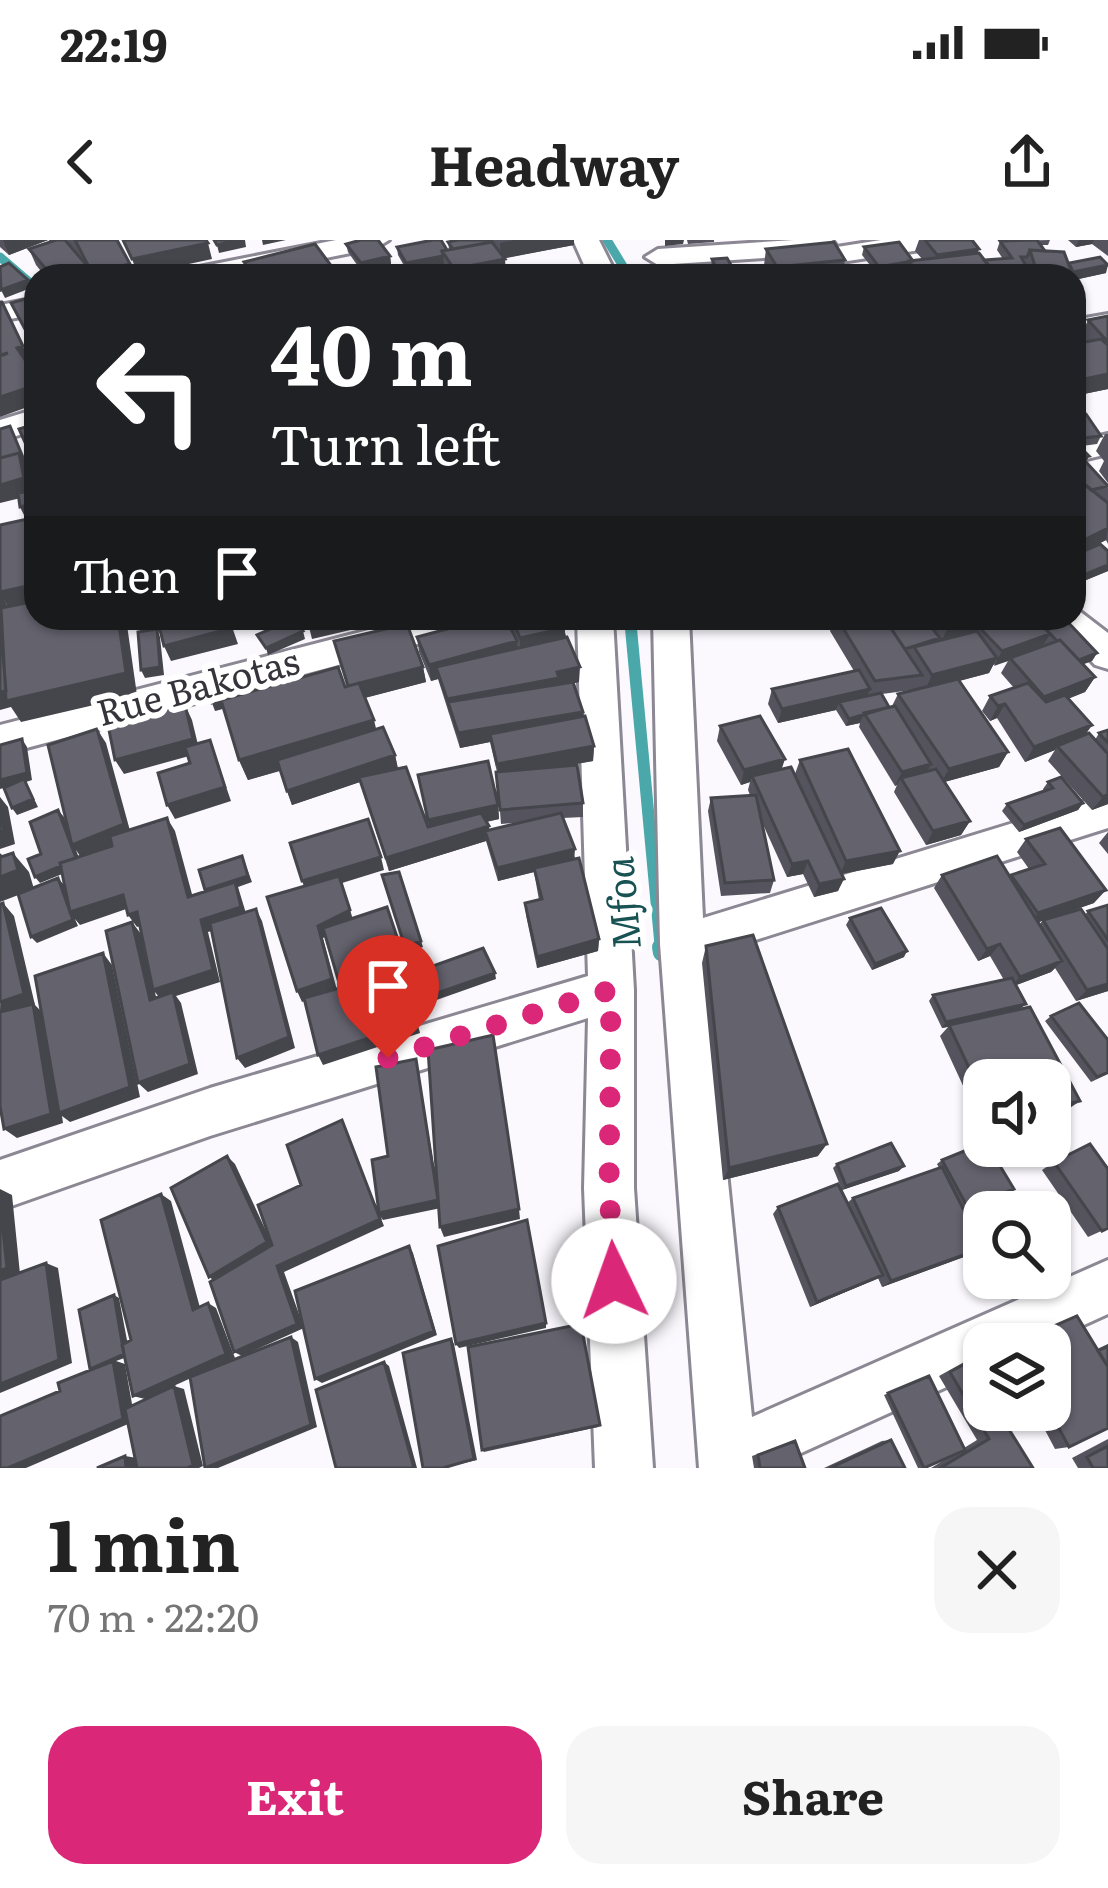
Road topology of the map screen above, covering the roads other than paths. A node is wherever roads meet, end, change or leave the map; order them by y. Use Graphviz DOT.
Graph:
graph roads {
  1 [pos="376,240"];
  2 [pos="933,240"];
  3 [pos="326,245"];
  4 [pos="834,254"];
  5 [pos="655,258"];
  6 [pos="245,264"];
  7 [pos="420,630"];
  8 [pos="596,630"];
  9 [pos="671,630"];
  10 [pos="1081,630"];
  11 [pos="1108,655"];
  12 [pos="0,740"];
  13 [pos="1108,811"];
  14 [pos="682,944"];
  15 [pos="611,990"];
  16 [pos="0,1185"];
  17 [pos="1108,1287"];
  18 [pos="728,1462"];
  19 [pos="623,1468"];
  1 -- 3 [label="street"];
  2 -- 4 [label="street"];
  3 -- 6 [label="street"];
  4 -- 5 [label="street"];
  7 -- 12 [label="street, Rue Bakotas"];
  8 -- 15 [label="street"];
  9 -- 14 [label="street"];
  10 -- 11 [label="street"];
  13 -- 14 [label="street"];
  14 -- 18 [label="street"];
  15 -- 16 [label="street"];
  15 -- 19 [label="street"];
  17 -- 18 [label="street"];
}
